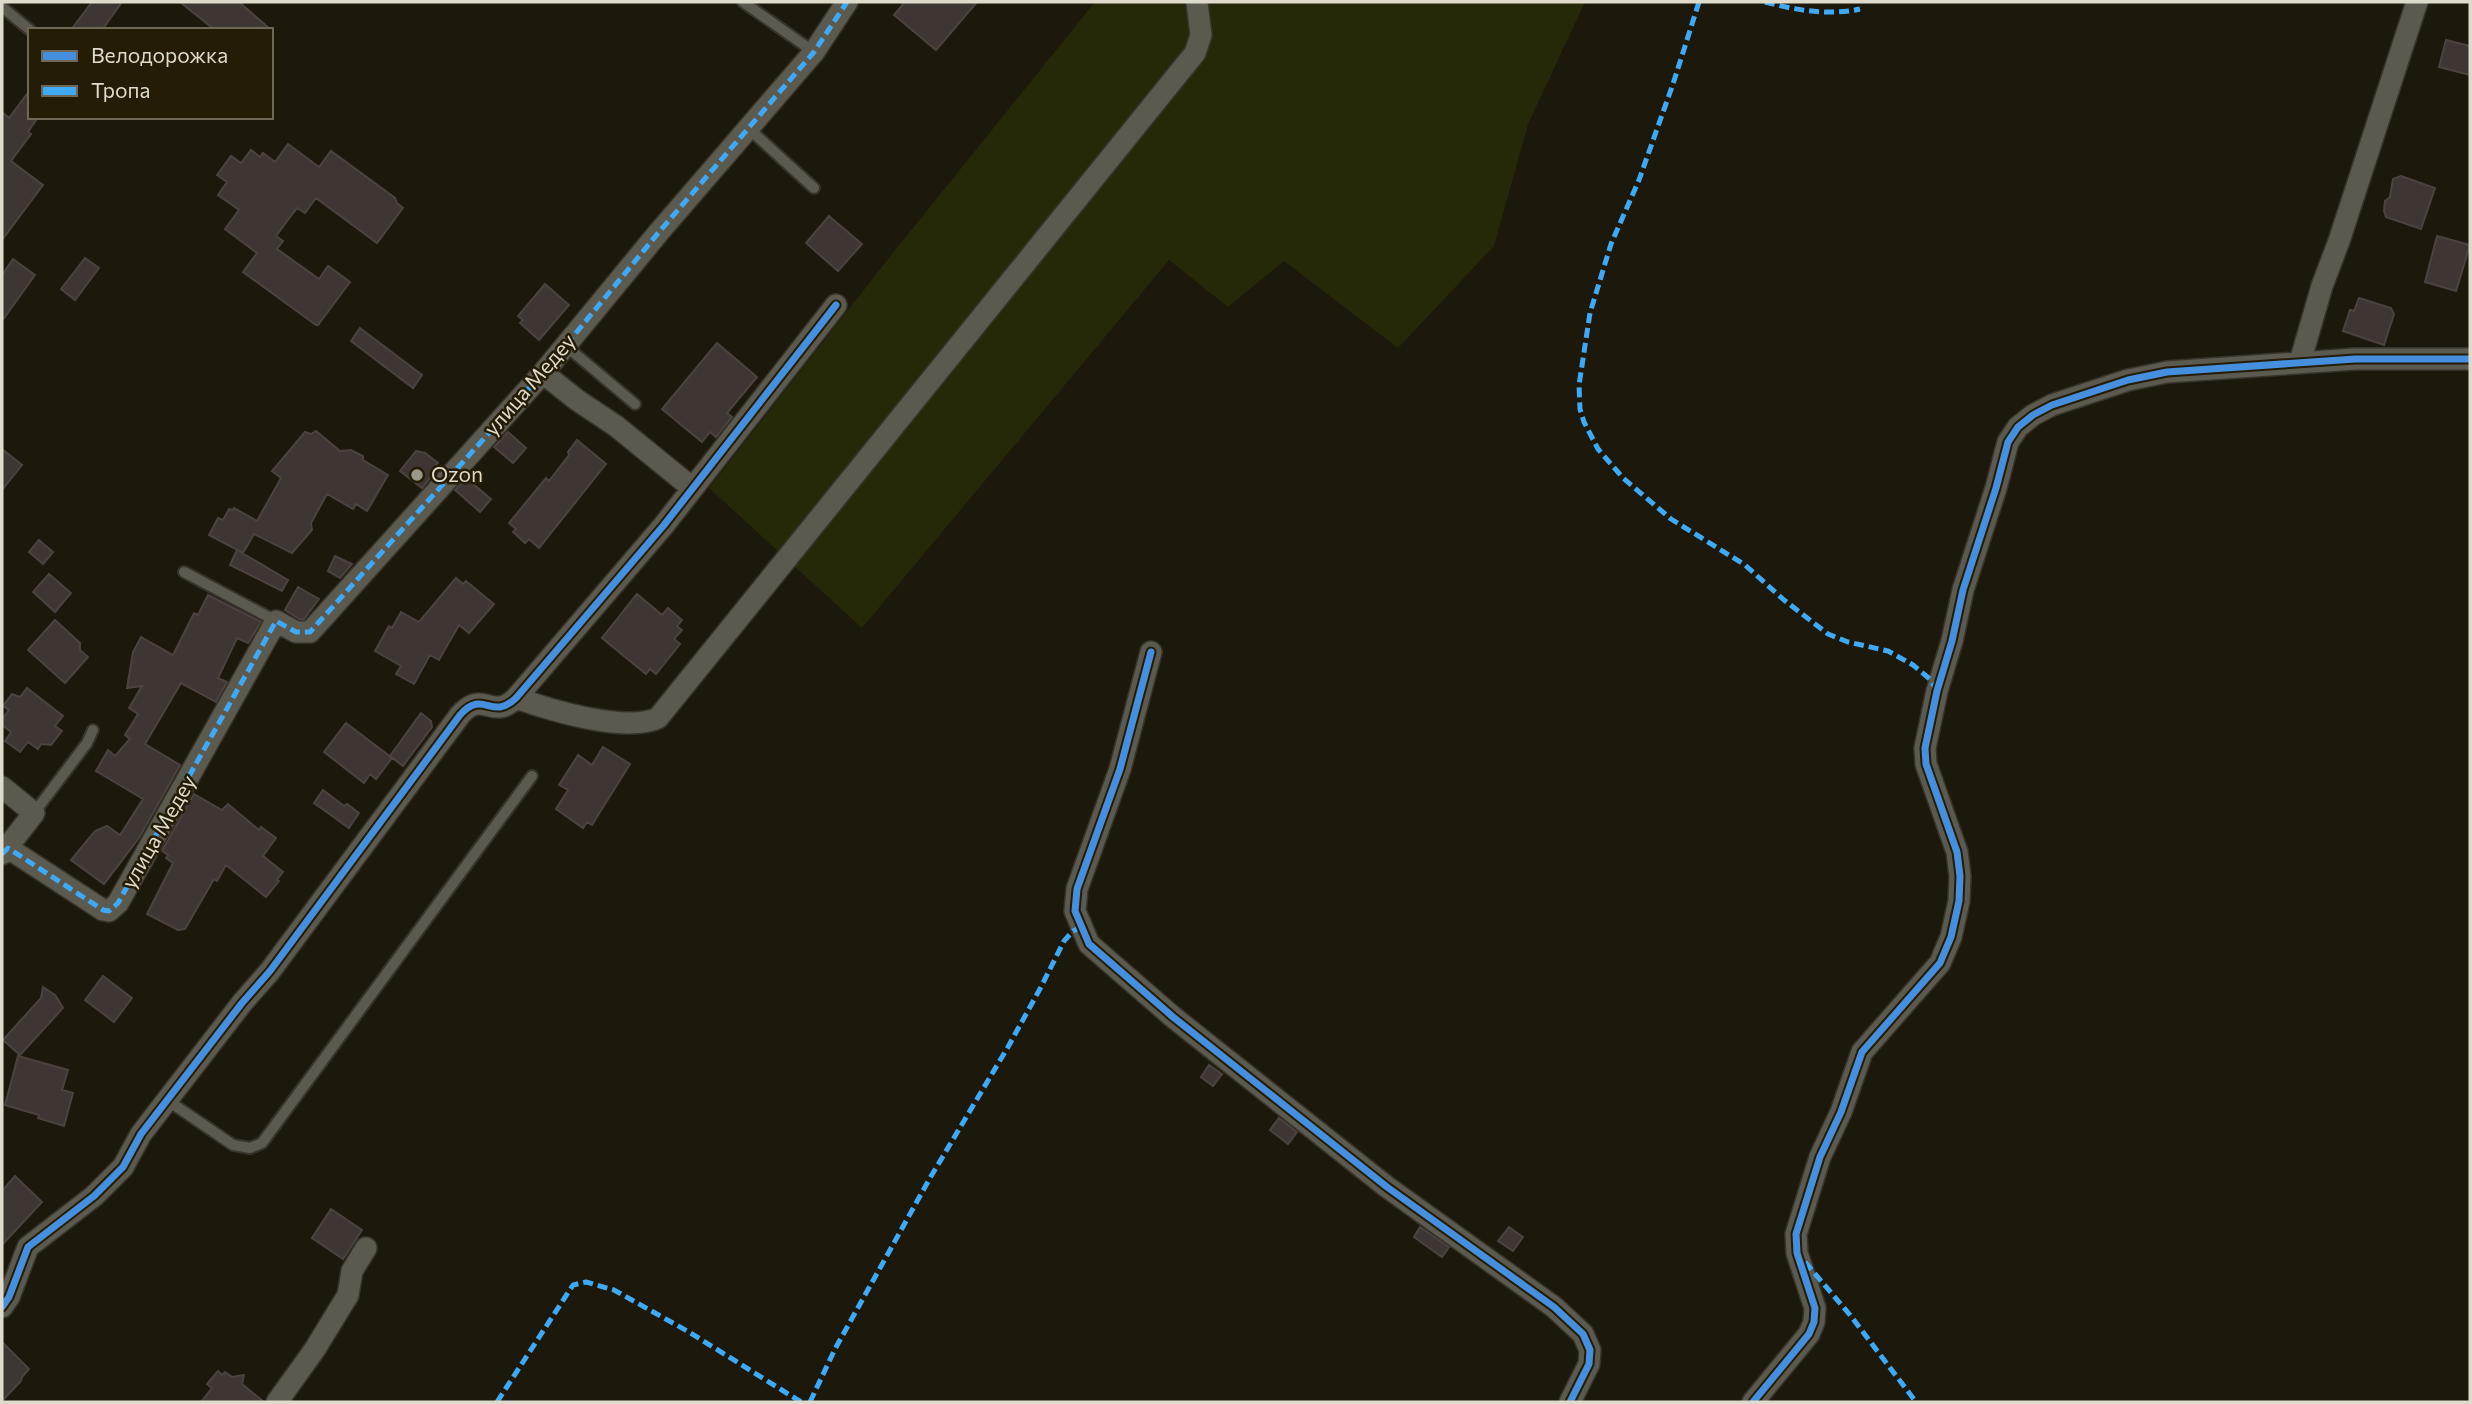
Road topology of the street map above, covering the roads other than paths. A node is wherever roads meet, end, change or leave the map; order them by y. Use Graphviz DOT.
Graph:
graph roads {
  1 [pos="743,2"];
  2 [pos="847,2"];
  3 [pos="2417,2"];
  4 [pos="1197,3"];
  5 [pos="2,7"];
  6 [pos="28,28"];
  7 [pos="814,52"];
  8 [pos="748,128"];
  9 [pos="814,188"];
  10 [pos="836,305"];
  11 [pos="566,346"];
  12 [pos="2470,359"];
  13 [pos="2300,362"];
  14 [pos="543,373"];
  15 [pos="635,404"];
  16 [pos="691,488"];
  17 [pos="184,572"];
  18 [pos="276,621"];
  19 [pos="1151,652"];
  20 [pos="516,698"];
  21 [pos="93,730"];
  22 [pos="532,776"];
  23 [pos="2,787"];
  24 [pos="34,813"];
  25 [pos="5,851"];
  26 [pos="167,1100"];
  27 [pos="366,1248"];
  28 [pos="2,1307"];
  29 [pos="277,1402"];
  30 [pos="1570,1402"];
  31 [pos="1753,1402"];
  1 -- 7 [label="lane"];
  2 -- 7 [label="street, улица Медеу"];
  3 -- 13 [label="street"];
  4 -- 20 [label="street"];
  5 -- 6 [label="lane"];
  7 -- 8 [label="street, улица Медеу"];
  8 -- 9 [label="lane"];
  8 -- 11 [label="street, улица Медеу"];
  10 -- 16 [label="street"];
  11 -- 14 [label="street, улица Медеу"];
  11 -- 15 [label="lane"];
  12 -- 13 [label="street"];
  13 -- 31 [label="street"];
  14 -- 16 [label="street"];
  14 -- 18 [label="street, улица Медеу"];
  16 -- 20 [label="street"];
  17 -- 18 [label="lane"];
  18 -- 25 [label="street, улица Медеу"];
  19 -- 30 [label="street"];
  20 -- 26 [label="street"];
  21 -- 24 [label="lane"];
  22 -- 26 [label="lane"];
  23 -- 24 [label="street"];
  24 -- 25 [label="street"];
  26 -- 28 [label="street"];
  27 -- 29 [label="street"];
}
